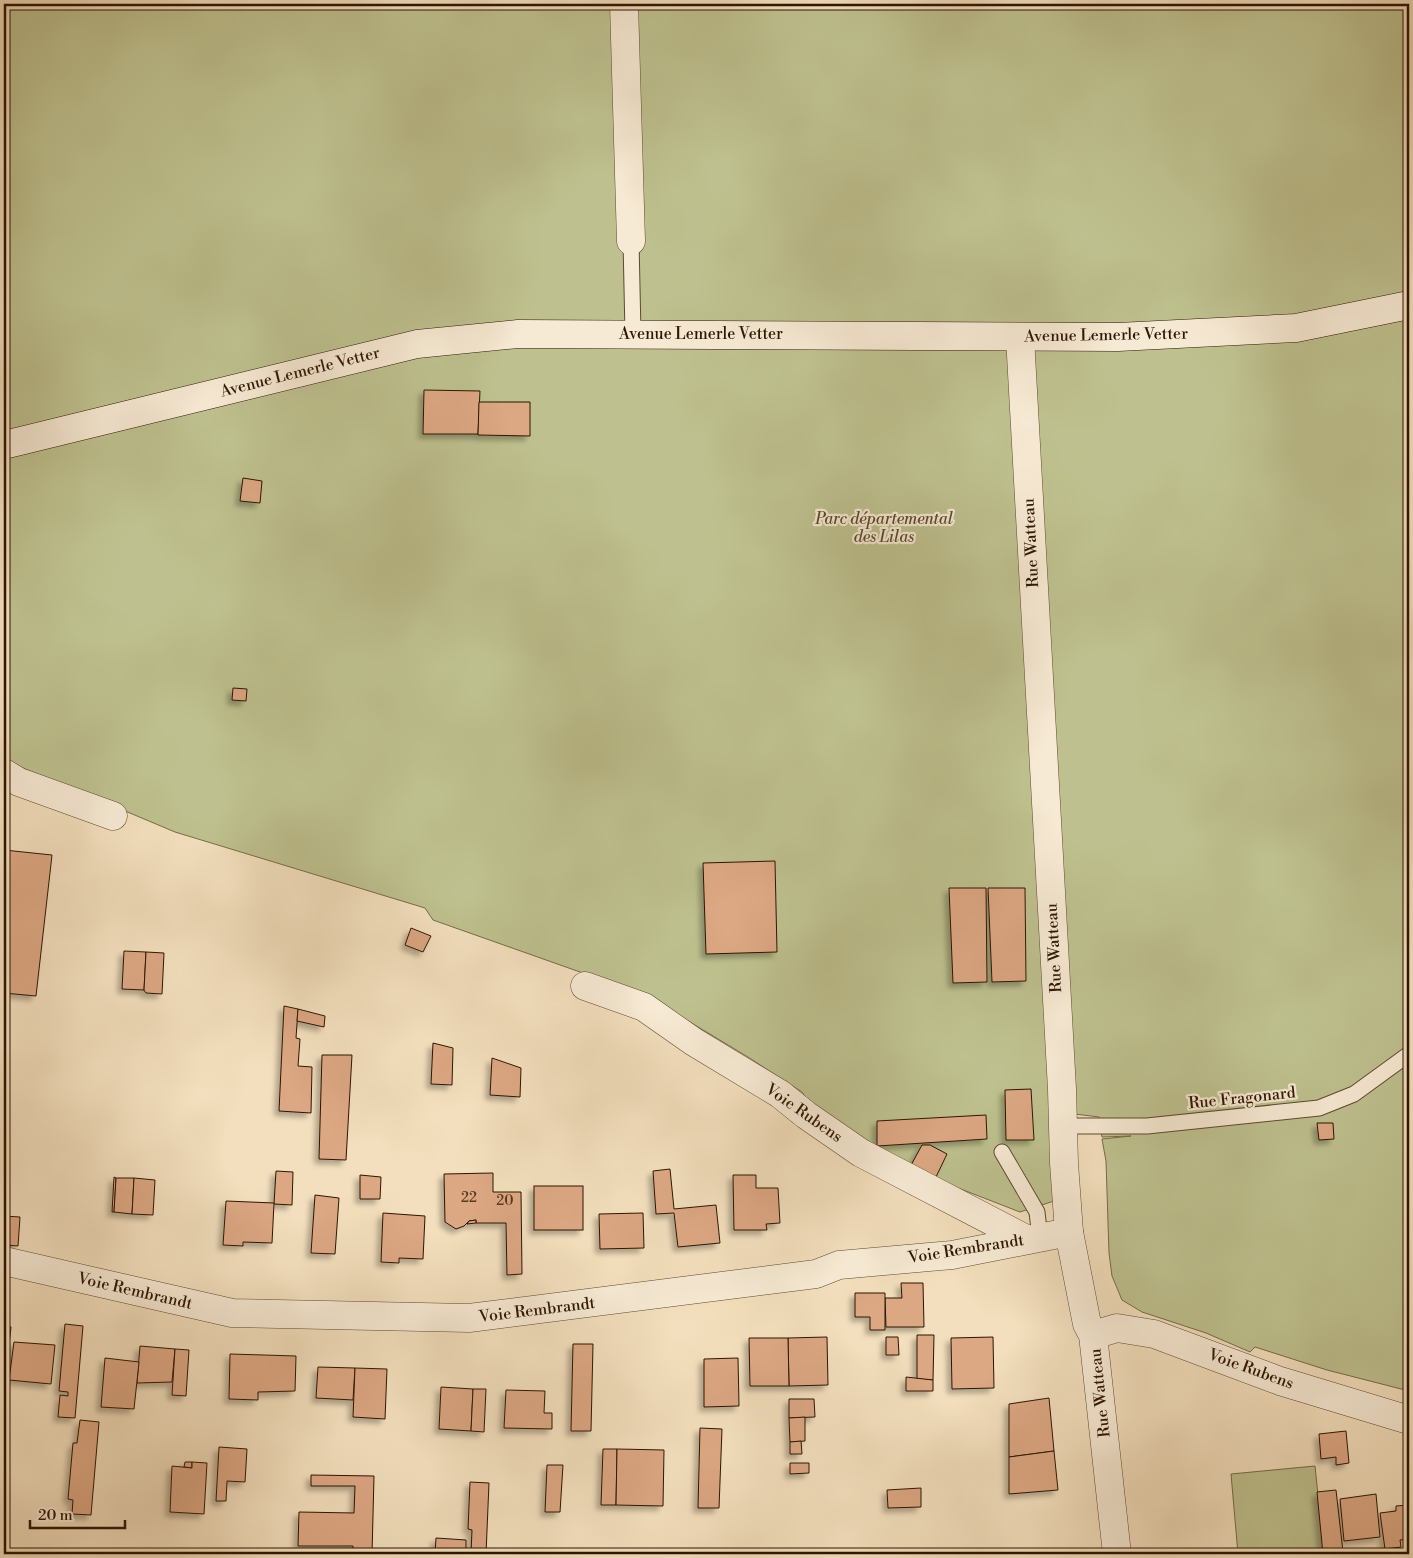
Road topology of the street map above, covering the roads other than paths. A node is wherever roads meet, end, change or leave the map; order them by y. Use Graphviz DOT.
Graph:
graph roads {
  1 [pos="624,4"];
  2 [pos="631,241"];
  3 [pos="1409,305"];
  4 [pos="633,333"];
  5 [pos="1020,337"];
  6 [pos="4,445"];
  7 [pos="4,773"];
  8 [pos="113,816"];
  9 [pos="585,986"];
  10 [pos="1409,1054"];
  11 [pos="1062,1126"];
  12 [pos="1002,1152"];
  13 [pos="1069,1232"];
  14 [pos="1033,1238"];
  15 [pos="4,1261"];
  16 [pos="1094,1334"];
  17 [pos="1409,1420"];
  18 [pos="1117,1554"];
  1 -- 2 [label="street"];
  2 -- 4 [label="lane"];
  3 -- 5 [label="street, Avenue Lemerle Vetter"];
  4 -- 5 [label="street, Avenue Lemerle Vetter"];
  4 -- 6 [label="street, Avenue Lemerle Vetter"];
  5 -- 11 [label="street, Rue Watteau"];
  7 -- 8 [label="street"];
  9 -- 14 [label="street, Voie Rubens"];
  10 -- 11 [label="lane, Rue Fragonard"];
  11 -- 13 [label="street, Rue Watteau"];
  12 -- 14 [label="lane"];
  13 -- 14 [label="street, Voie Rembrandt"];
  13 -- 16 [label="street, Rue Watteau"];
  14 -- 15 [label="street, Voie Rembrandt"];
  16 -- 17 [label="street, Voie Rubens"];
  16 -- 18 [label="street, Rue Watteau"];
}
